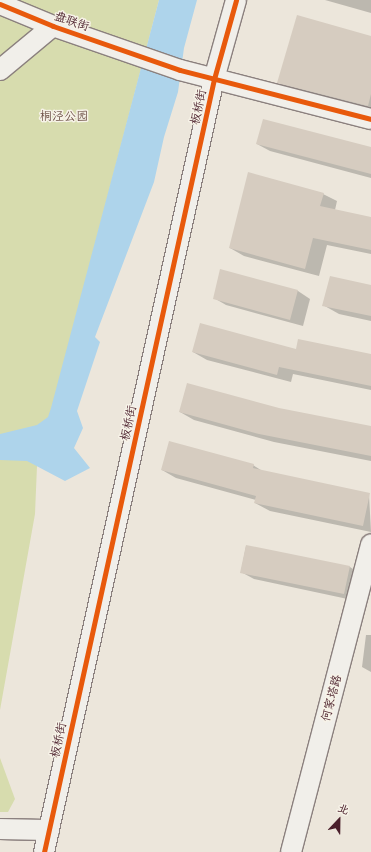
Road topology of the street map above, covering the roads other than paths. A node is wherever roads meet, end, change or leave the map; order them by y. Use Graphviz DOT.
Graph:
graph roads {
  1 [pos="236,0"];
  2 [pos="0,4"];
  3 [pos="53,26"];
  4 [pos="0,70"];
  5 [pos="214,79"];
  6 [pos="371,119"];
  7 [pos="371,544"];
  8 [pos="0,830"];
  9 [pos="49,830"];
  10 [pos="44,852"];
  11 [pos="291,852"];
  1 -- 5 [label="street, 板桥街"];
  2 -- 3 [label="street, 盘联街"];
  3 -- 4 [label="street"];
  3 -- 5 [label="street, 盘联街"];
  5 -- 6 [label="street, 盘联街"];
  5 -- 9 [label="street, 板桥街"];
  7 -- 11 [label="street, 何家塔路"];
  8 -- 9 [label="street"];
  9 -- 10 [label="street, 板桥街"];
}
